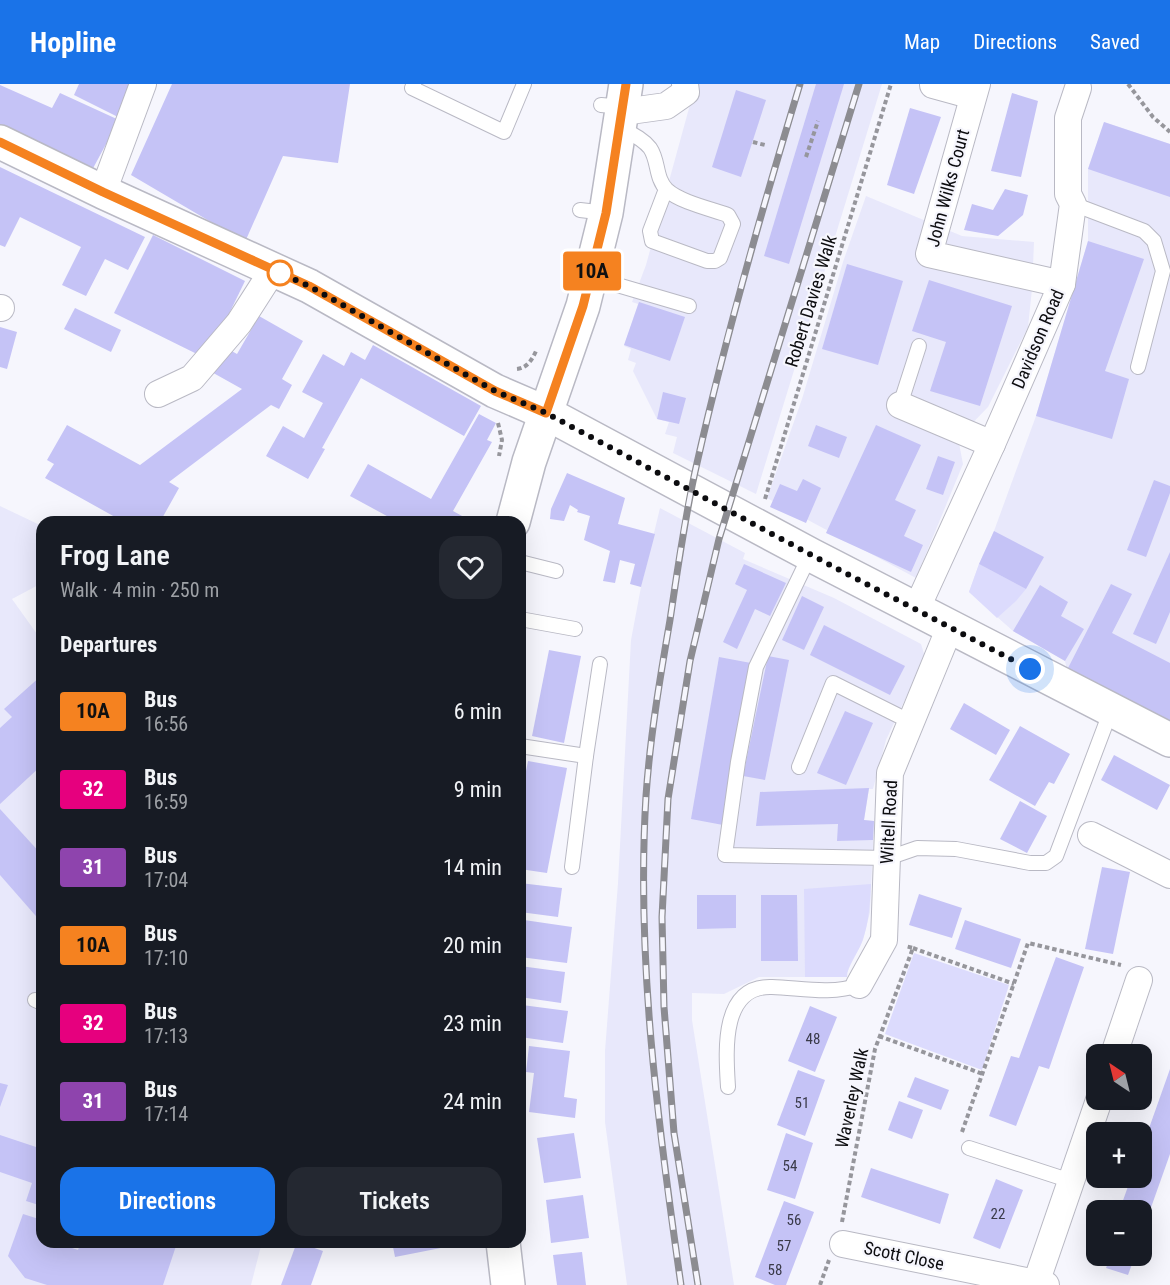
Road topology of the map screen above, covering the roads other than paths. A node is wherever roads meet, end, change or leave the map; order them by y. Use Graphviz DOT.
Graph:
graph roads {
  1 [pos="143,84"];
  2 [pos="414,84"];
  3 [pos="525,84"];
  4 [pos="685,84"];
  5 [pos="933,85"];
  6 [pos="1078,88"];
  7 [pos="975,90"];
  8 [pos="618,107"];
  9 [pos="0,142"];
  10 [pos="666,189"];
  11 [pos="103,192"];
  12 [pos="1073,204"];
  13 [pos="273,270"];
  14 [pos="590,277"];
  15 [pos="1062,284"];
  16 [pos="689,306"];
  17 [pos="919,346"];
  18 [pos="1138,367"];
  19 [pos="158,393"];
  20 [pos="900,405"];
  21 [pos="546,413"];
  22 [pos="992,444"];
  23 [pos="515,516"];
  24 [pos="811,555"];
  25 [pos="526,564"];
  26 [pos="556,571"];
  27 [pos="916,610"];
  28 [pos="526,620"];
  29 [pos="950,627"];
  30 [pos="575,629"];
  31 [pos="600,664"];
  32 [pos="1111,710"];
  33 [pos="911,722"];
  34 [pos="1170,740"];
  35 [pos="526,747"];
  36 [pos="586,756"];
  37 [pos="799,767"];
  38 [pos="1092,835"];
  39 [pos="888,858"];
  40 [pos="572,867"];
  41 [pos="1170,875"];
  42 [pos="1139,980"];
  43 [pos="859,985"];
  44 [pos="1117,1044"];
  45 [pos="728,1087"];
  46 [pos="1096,1110"];
  47 [pos="969,1148"];
  48 [pos="1071,1181"];
  49 [pos="838,1243"];
  50 [pos="504,1248"];
  51 [pos="1041,1284"];
  52 [pos="508,1285"];
  1 -- 11 [label="street"];
  2 -- 3 [label="lane"];
  4 -- 8 [label="street"];
  5 -- 7 [label="street, John Wilks Court"];
  6 -- 12 [label="street, Davidson Road"];
  7 -- 15 [label="street, John Wilks Court"];
  8 -- 10 [label="lane"];
  8 -- 14 [label="street"];
  9 -- 11 [label="street"];
  10 -- 10 [label="lane"];
  11 -- 13 [label="street"];
  12 -- 15 [label="street, Davidson Road"];
  12 -- 18 [label="lane"];
  13 -- 19 [label="street"];
  13 -- 21 [label="street"];
  14 -- 16 [label="lane"];
  14 -- 21 [label="street"];
  15 -- 22 [label="street, Davidson Road"];
  17 -- 20 [label="lane"];
  20 -- 22 [label="street"];
  21 -- 23 [label="street"];
  21 -- 24 [label="street"];
  22 -- 27 [label="street, Davidson Road"];
  24 -- 27 [label="street"];
  24 -- 39 [label="lane"];
  25 -- 26 [label="lane"];
  27 -- 29 [label="street"];
  28 -- 30 [label="lane"];
  29 -- 32 [label="street"];
  29 -- 33 [label="street, Wiltell Road"];
  31 -- 36 [label="lane"];
  32 -- 34 [label="street"];
  32 -- 39 [label="lane"];
  33 -- 37 [label="lane"];
  33 -- 39 [label="street, Wiltell Road"];
  35 -- 36 [label="lane"];
  36 -- 40 [label="lane"];
  38 -- 41 [label="street"];
  39 -- 43 [label="street, Wiltell Road"];
  42 -- 44 [label="street"];
  43 -- 45 [label="lane"];
  46 -- 48 [label="street, Scott Close"];
  47 -- 48 [label="lane"];
  48 -- 51 [label="street, Scott Close"];
  49 -- 51 [label="street, Scott Close"];
  50 -- 52 [label="street"];
}
